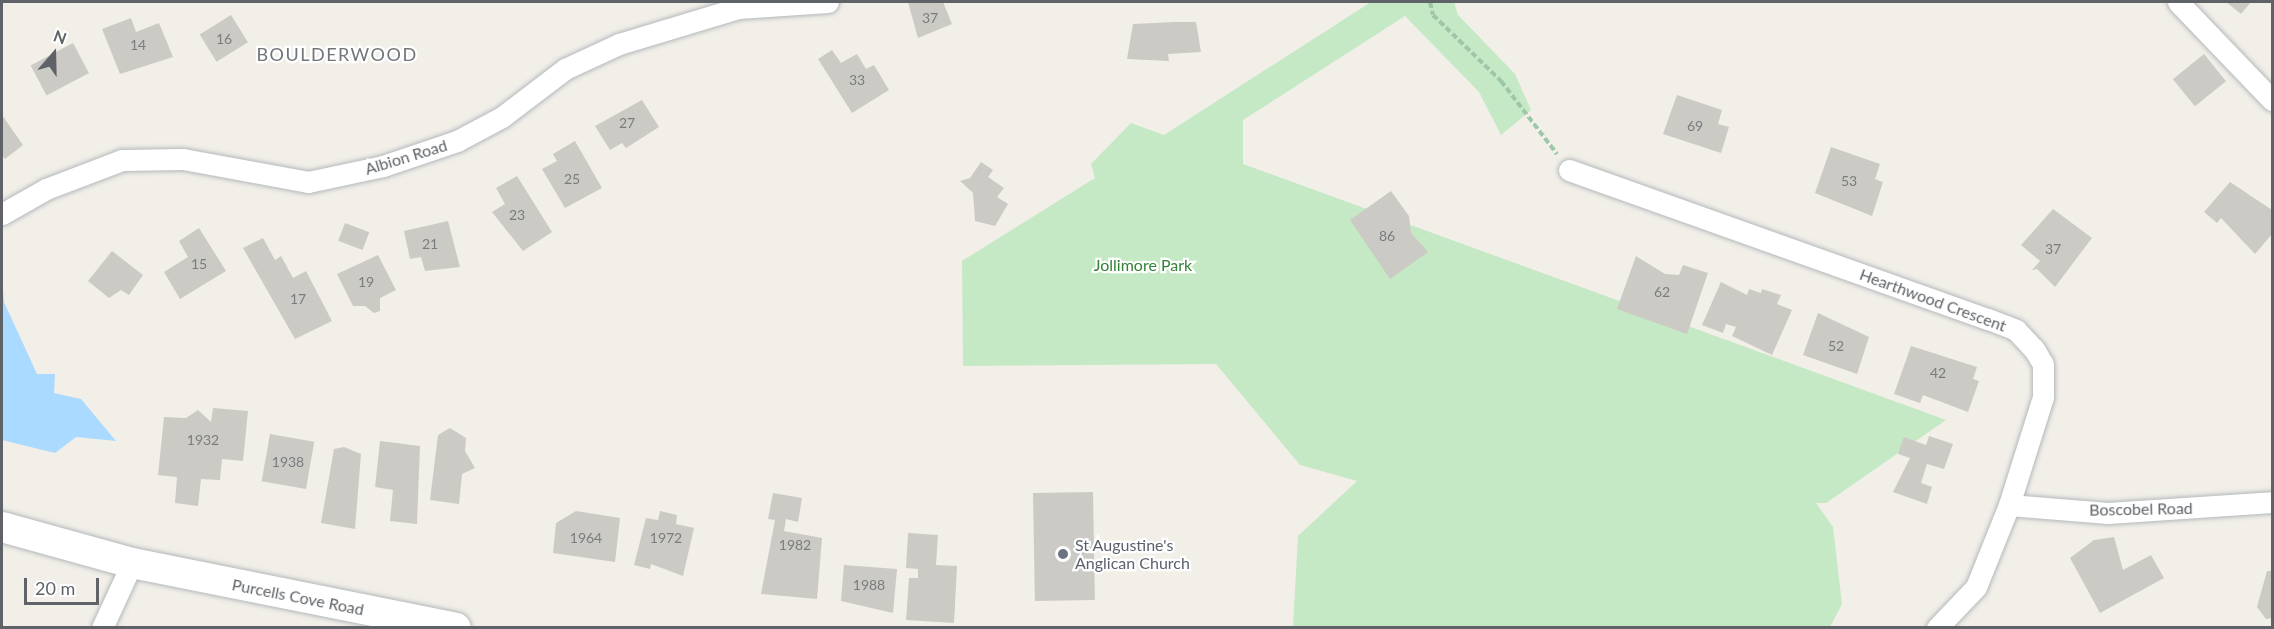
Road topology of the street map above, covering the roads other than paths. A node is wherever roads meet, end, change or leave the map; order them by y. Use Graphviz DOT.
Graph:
graph roads {
  1 [pos="828,2"];
  2 [pos="2178,2"];
  3 [pos="2272,100"];
  4 [pos="1569,171"];
  5 [pos="2,214"];
  6 [pos="2272,502"];
  7 [pos="2009,505"];
  8 [pos="2,527"];
  9 [pos="132,563"];
  10 [pos="102,627"];
  11 [pos="456,627"];
  12 [pos="1937,627"];
  1 -- 5 [label="street, Albion Road"];
  2 -- 3 [label="street"];
  4 -- 7 [label="street, Hearthwood Crescent"];
  6 -- 7 [label="street, Boscobel Road"];
  7 -- 12 [label="street, Hearthwood Crescent"];
  8 -- 9 [label="main road, Purcells Cove Road"];
  9 -- 10 [label="street"];
  9 -- 11 [label="main road, Purcells Cove Road"];
}
